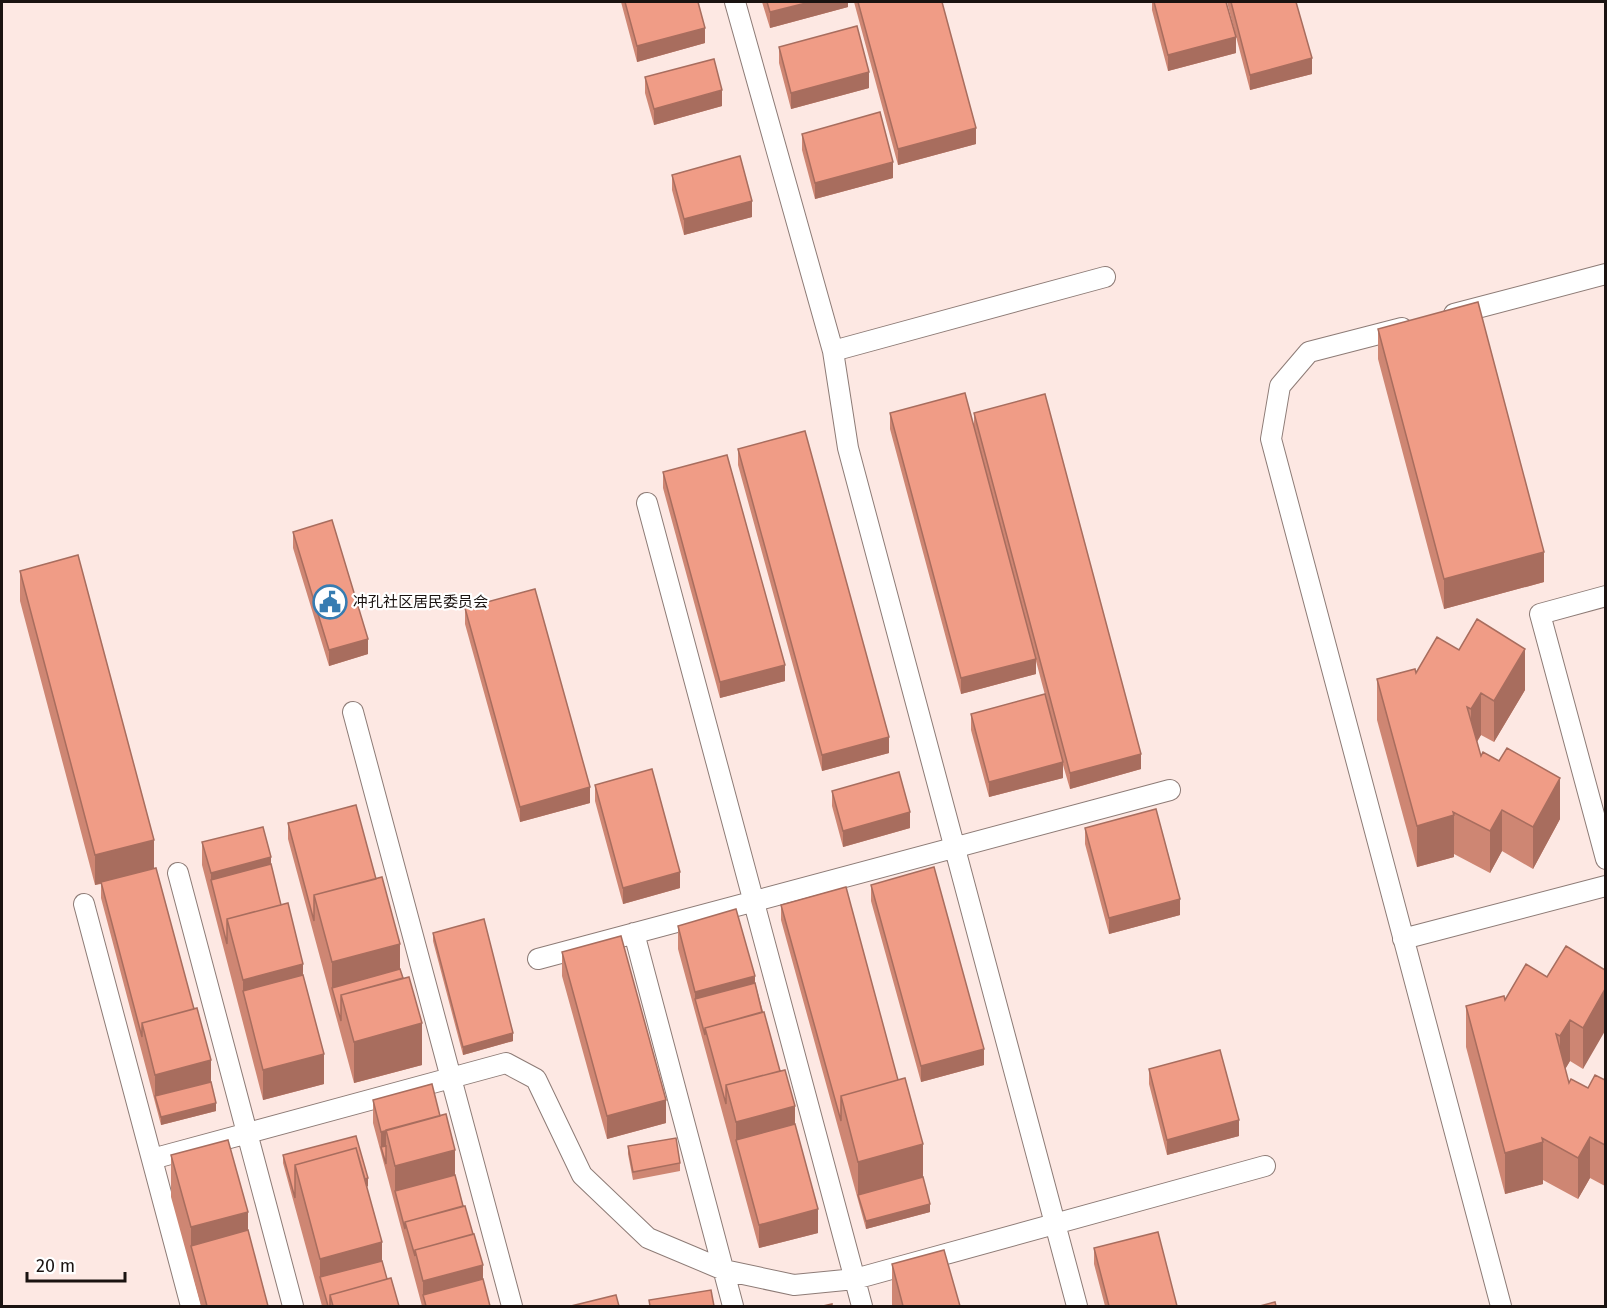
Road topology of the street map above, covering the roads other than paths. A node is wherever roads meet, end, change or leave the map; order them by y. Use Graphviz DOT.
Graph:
graph roads {
  1 [pos="735,2"];
  2 [pos="1605,274"];
  3 [pos="1105,277"];
  4 [pos="833,351"];
  5 [pos="647,503"];
  6 [pos="1605,596"];
  7 [pos="353,712"];
  8 [pos="1170,790"];
  9 [pos="954,847"];
  10 [pos="1605,859"];
  11 [pos="178,873"];
  12 [pos="1605,885"];
  13 [pos="754,901"];
  14 [pos="84,904"];
  15 [pos="634,933"];
  16 [pos="1403,939"];
  17 [pos="538,959"];
  18 [pos="451,1079"];
  19 [pos="247,1134"];
  20 [pos="152,1159"];
  21 [pos="1264,1166"];
  22 [pos="1055,1224"];
  23 [pos="724,1270"];
  24 [pos="855,1279"];
  25 [pos="191,1306"];
  26 [pos="293,1306"];
  27 [pos="512,1306"];
  28 [pos="733,1306"];
  29 [pos="862,1306"];
  30 [pos="1077,1306"];
  31 [pos="1501,1306"];
  1 -- 4 [label="lane"];
  2 -- 16 [label="lane"];
  3 -- 4 [label="lane"];
  4 -- 9 [label="lane"];
  5 -- 13 [label="lane"];
  6 -- 10 [label="lane"];
  7 -- 18 [label="lane"];
  8 -- 9 [label="lane"];
  9 -- 13 [label="lane"];
  9 -- 22 [label="lane"];
  11 -- 19 [label="lane"];
  12 -- 16 [label="lane"];
  13 -- 15 [label="lane"];
  13 -- 24 [label="lane"];
  14 -- 20 [label="lane"];
  15 -- 17 [label="lane"];
  15 -- 23 [label="lane"];
  16 -- 31 [label="lane"];
  18 -- 19 [label="lane"];
  18 -- 23 [label="lane"];
  18 -- 27 [label="lane"];
  19 -- 20 [label="lane"];
  19 -- 26 [label="lane"];
  20 -- 25 [label="lane"];
  21 -- 22 [label="lane"];
  22 -- 24 [label="lane"];
  22 -- 30 [label="lane"];
  23 -- 24 [label="lane"];
  23 -- 28 [label="lane"];
  24 -- 29 [label="lane"];
}
